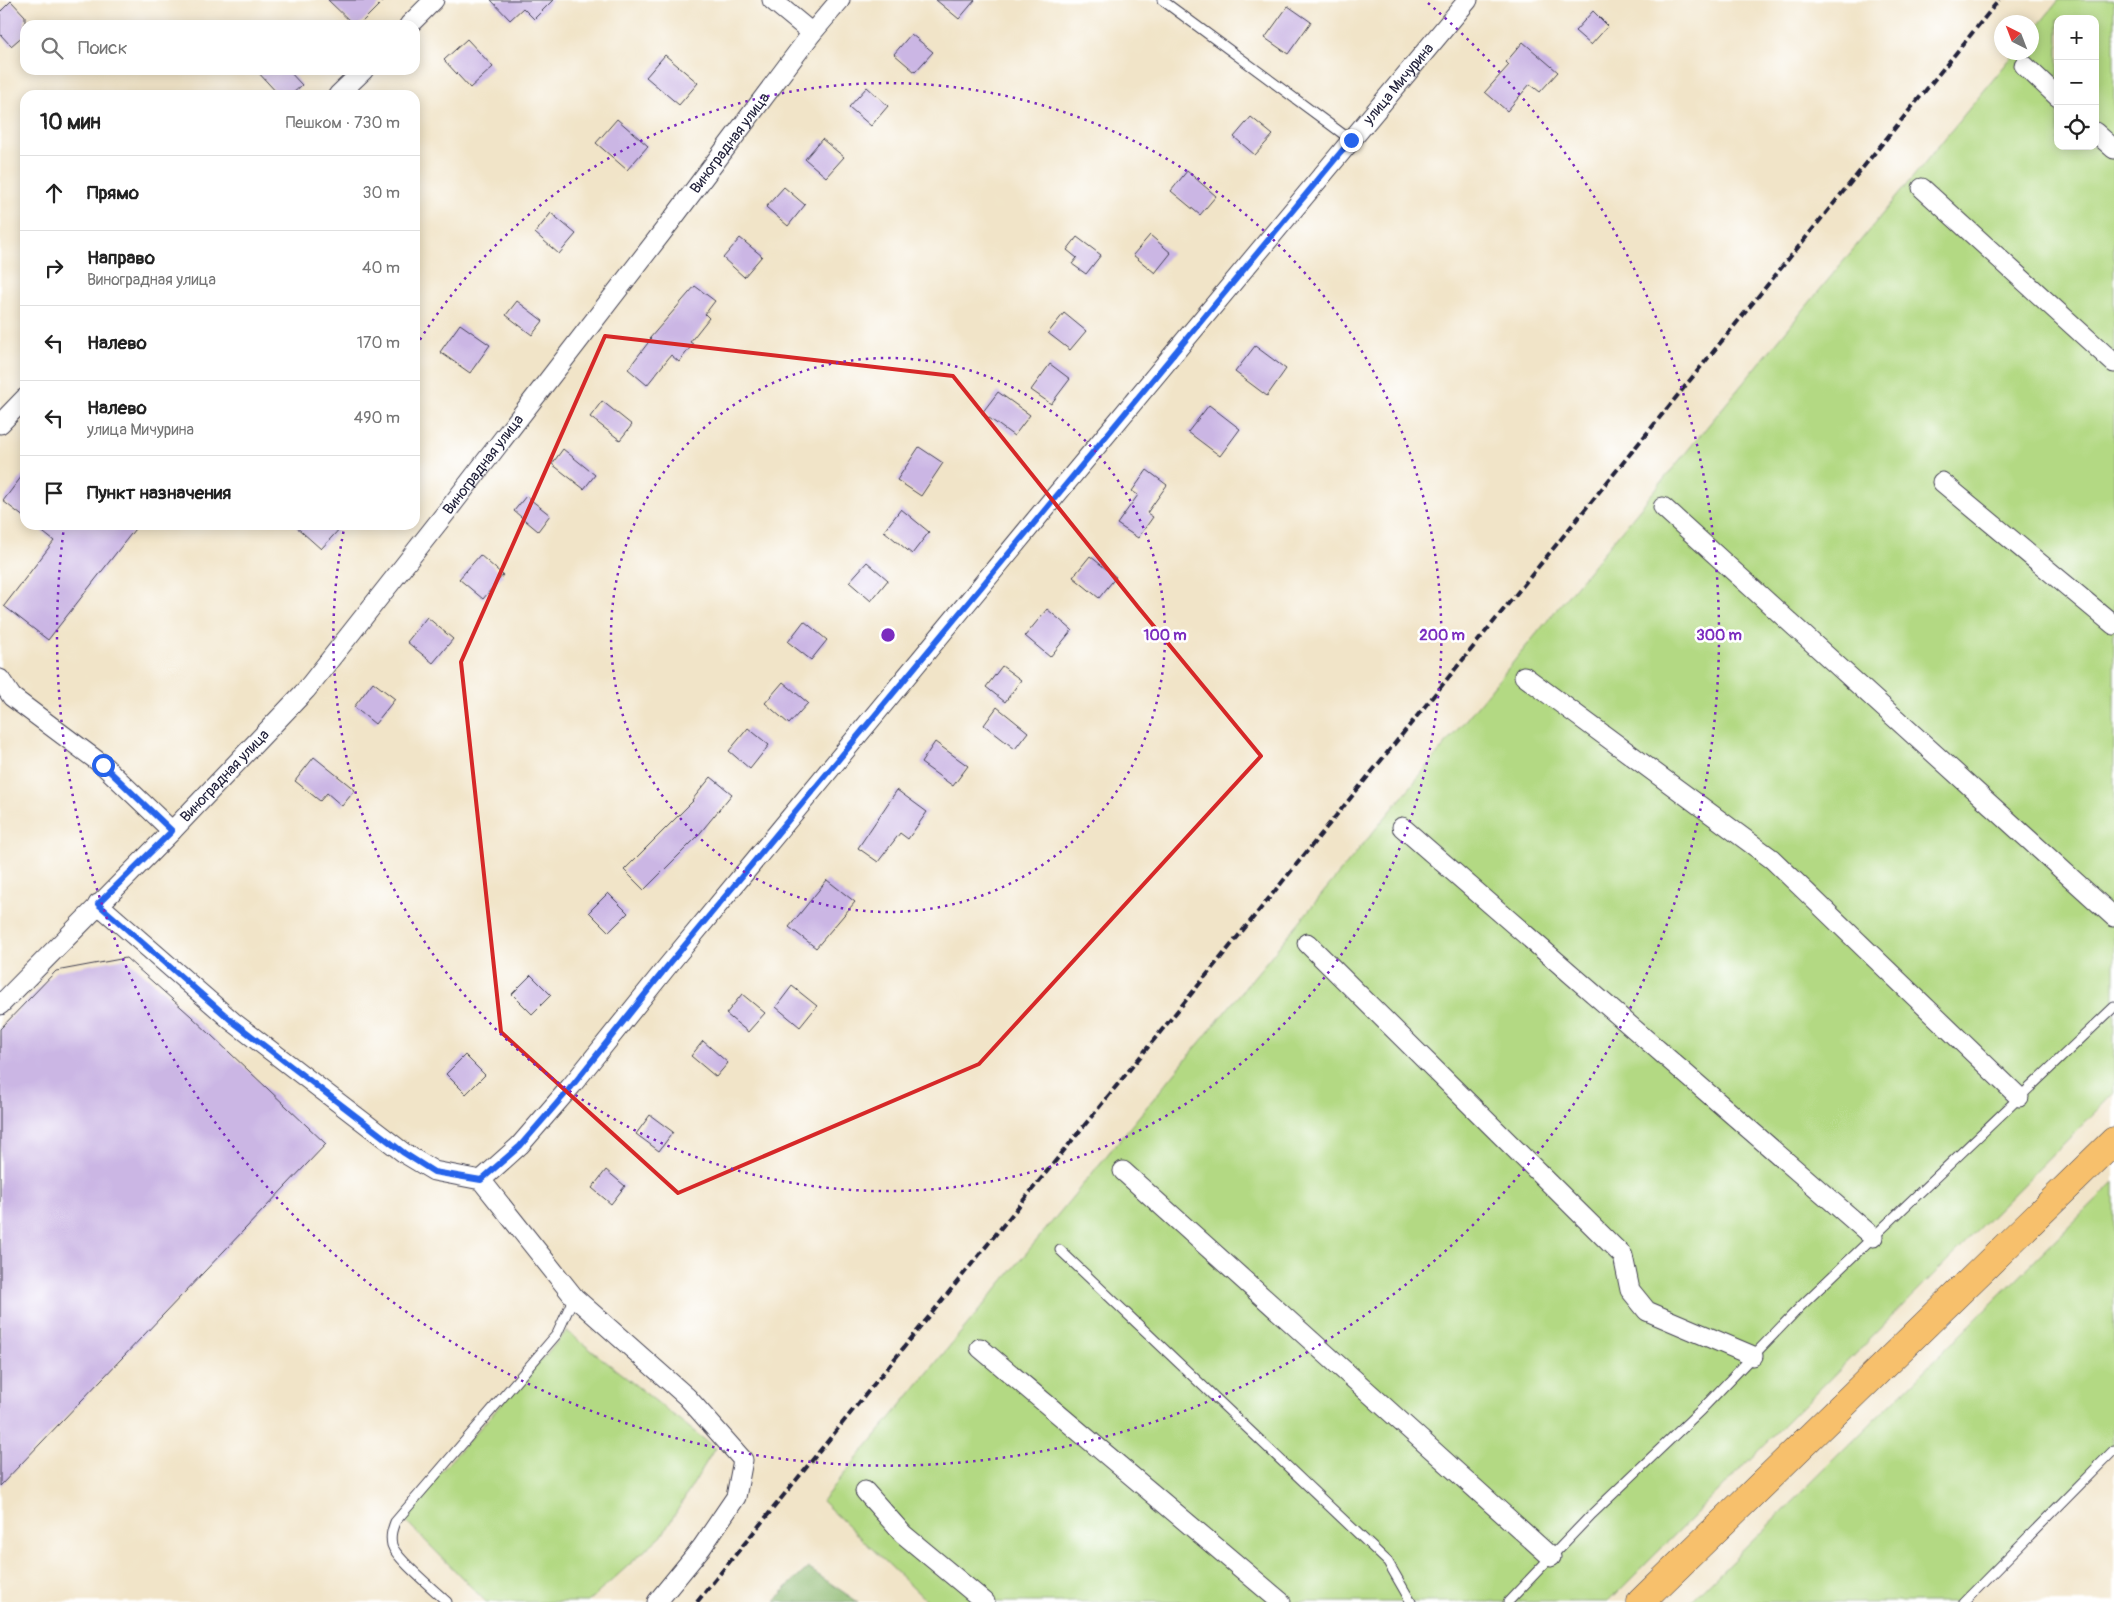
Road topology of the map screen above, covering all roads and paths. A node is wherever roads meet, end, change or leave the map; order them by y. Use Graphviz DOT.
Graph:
graph roads {
  1 [pos="434,0"];
  2 [pos="772,0"];
  3 [pos="840,0"];
  4 [pos="1162,0"];
  5 [pos="1468,0"];
  6 [pos="414,20"];
  7 [pos="812,33"];
  8 [pos="2024,65"];
  9 [pos="359,75"];
  10 [pos="343,90"];
  11 [pos="2054,93"];
  12 [pos="2099,136"];
  13 [pos="1351,140"];
  14 [pos="2114,149"];
  15 [pos="1922,188"];
  16 [pos="2114,363"];
  17 [pos="20,403"];
  18 [pos="0,424"];
  19 [pos="1942,482"];
  20 [pos="1663,507"];
  21 [pos="2114,625"];
  22 [pos="1524,676"];
  23 [pos="0,679"];
  24 [pos="1402,827"];
  25 [pos="172,831"];
  26 [pos="98,904"];
  27 [pos="2114,917"];
  28 [pos="1307,943"];
  29 [pos="0,1005"];
  30 [pos="2114,1008"];
  31 [pos="2019,1097"];
  32 [pos="2114,1141"];
  33 [pos="1123,1171"];
  34 [pos="481,1180"];
  35 [pos="1873,1237"];
  36 [pos="1060,1250"];
  37 [pos="574,1297"];
  38 [pos="980,1348"];
  39 [pos="1753,1356"];
  40 [pos="2114,1450"];
  41 [pos="865,1491"];
  42 [pos="1551,1557"];
  43 [pos="448,1602"];
  44 [pos="657,1602"];
  45 [pos="985,1602"];
  46 [pos="1281,1602"];
  47 [pos="1412,1602"];
  48 [pos="1508,1602"];
  49 [pos="1641,1602"];
  50 [pos="1964,1602"];
  1 -- 6 [label="street"];
  2 -- 7 [label="street"];
  3 -- 7 [label="street, Виноградная улица"];
  4 -- 13 [label="lane"];
  5 -- 13 [label="street, улица Мичурина"];
  7 -- 25 [label="street, Виноградная улица"];
  8 -- 11 [label="street"];
  9 -- 10 [label="street"];
  12 -- 14 [label="street"];
  13 -- 34 [label="street, улица Мичурина"];
  15 -- 16 [label="street"];
  17 -- 18 [label="street"];
  19 -- 21 [label="street"];
  20 -- 27 [label="street"];
  22 -- 31 [label="street"];
  23 -- 25 [label="street"];
  24 -- 35 [label="street"];
  25 -- 26 [label="street, Виноградная улица"];
  26 -- 29 [label="street, Виноградная улица"];
  26 -- 34 [label="street"];
  28 -- 39 [label="street"];
  30 -- 31 [label="lane"];
  31 -- 35 [label="lane"];
  32 -- 49 [label="main road"];
  33 -- 42 [label="street"];
  34 -- 37 [label="street"];
  35 -- 39 [label="lane"];
  36 -- 47 [label="lane"];
  37 -- 43 [label="lane"];
  37 -- 44 [label="street"];
  38 -- 46 [label="street"];
  39 -- 42 [label="lane"];
  40 -- 50 [label="lane"];
  41 -- 45 [label="street"];
  42 -- 48 [label="lane"];
}
